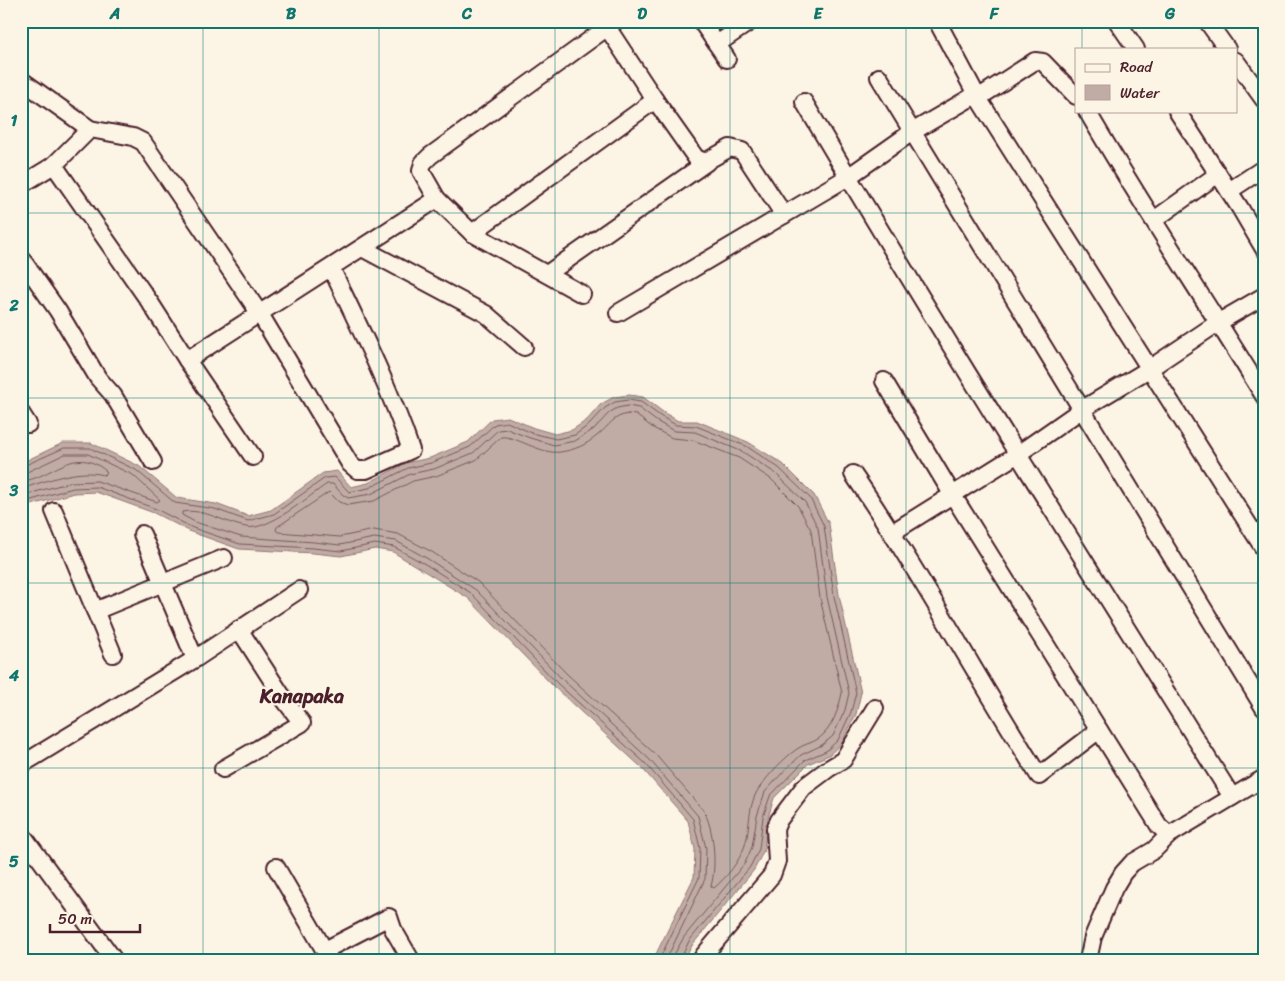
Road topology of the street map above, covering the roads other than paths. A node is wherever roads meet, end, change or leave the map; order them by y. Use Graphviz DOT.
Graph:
graph roads {
  1 [pos="701,21"];
  2 [pos="751,21"];
  3 [pos="937,21"];
  4 [pos="1117,21"];
  5 [pos="1207,21"];
  6 [pos="608,23"];
  7 [pos="717,44"];
  8 [pos="1135,48"];
  9 [pos="1226,48"];
  10 [pos="727,58"];
  11 [pos="1238,64"];
  12 [pos="879,77"];
  13 [pos="21,80"];
  14 [pos="1075,95"];
  15 [pos="978,96"];
  16 [pos="655,100"];
  17 [pos="1264,100"];
  18 [pos="804,102"];
  19 [pos="1088,112"];
  20 [pos="1178,112"];
  21 [pos="90,130"];
  22 [pos="912,132"];
  23 [pos="707,162"];
  24 [pos="54,165"];
  25 [pos="1264,168"];
  26 [pos="1218,174"];
  27 [pos="848,177"];
  28 [pos="21,184"];
  29 [pos="1229,191"];
  30 [pos="437,199"];
  31 [pos="784,215"];
  32 [pos="1154,220"];
  33 [pos="1259,230"];
  34 [pos="472,232"];
  35 [pos="362,248"];
  36 [pos="1264,249"];
  37 [pos="21,258"];
  38 [pos="334,274"];
  39 [pos="547,274"];
  40 [pos="582,294"];
  41 [pos="1264,296"];
  42 [pos="618,313"];
  43 [pos="260,314"];
  44 [pos="1219,322"];
  45 [pos="524,346"];
  46 [pos="187,360"];
  47 [pos="1149,369"];
  48 [pos="884,380"];
  49 [pos="1264,396"];
  50 [pos="1081,410"];
  51 [pos="1018,454"];
  52 [pos="254,457"];
  53 [pos="153,462"];
  54 [pos="853,474"];
  55 [pos="952,494"];
  56 [pos="54,510"];
  57 [pos="893,532"];
  58 [pos="142,534"];
  59 [pos="1264,549"];
  60 [pos="224,558"];
  61 [pos="163,583"];
  62 [pos="299,590"];
  63 [pos="95,611"];
  64 [pos="240,629"];
  65 [pos="113,654"];
  66 [pos="195,659"];
  67 [pos="875,708"];
  68 [pos="1264,708"];
  69 [pos="1099,730"];
  70 [pos="21,765"];
  71 [pos="223,768"];
  72 [pos="1264,778"];
  73 [pos="1232,797"];
  74 [pos="21,833"];
  75 [pos="1169,835"];
  76 [pos="276,867"];
  77 [pos="327,955"];
  78 [pos="114,960"];
  79 [pos="411,960"];
  80 [pos="701,960"];
  81 [pos="1088,960"];
  1 -- 7 [label="street"];
  2 -- 7 [label="street"];
  3 -- 15 [label="street"];
  4 -- 8 [label="street"];
  5 -- 9 [label="street"];
  6 -- 16 [label="street"];
  6 -- 30 [label="street"];
  7 -- 10 [label="street"];
  11 -- 17 [label="street"];
  12 -- 22 [label="street"];
  13 -- 21 [label="street"];
  14 -- 15 [label="street"];
  15 -- 22 [label="street"];
  15 -- 47 [label="street"];
  16 -- 23 [label="street"];
  16 -- 34 [label="street"];
  18 -- 27 [label="street"];
  19 -- 32 [label="street"];
  20 -- 26 [label="street"];
  21 -- 24 [label="street"];
  21 -- 43 [label="street"];
  22 -- 27 [label="street"];
  22 -- 50 [label="street"];
  23 -- 31 [label="street"];
  23 -- 39 [label="street"];
  24 -- 28 [label="street"];
  24 -- 46 [label="street"];
  25 -- 29 [label="street"];
  26 -- 29 [label="street"];
  26 -- 32 [label="street"];
  27 -- 31 [label="street"];
  27 -- 51 [label="street"];
  29 -- 33 [label="street"];
  30 -- 34 [label="street"];
  30 -- 35 [label="street"];
  31 -- 42 [label="street"];
  32 -- 44 [label="street"];
  33 -- 36 [label="street"];
  34 -- 39 [label="street"];
  35 -- 43 [label="street"];
  35 -- 45 [label="street"];
  37 -- 53 [label="street"];
  38 -- 43 [label="street"];
  39 -- 40 [label="street"];
  41 -- 44 [label="street"];
  43 -- 46 [label="street"];
  44 -- 47 [label="street"];
  44 -- 49 [label="street"];
  46 -- 52 [label="street"];
  47 -- 50 [label="street"];
  47 -- 59 [label="street"];
  48 -- 55 [label="street"];
  50 -- 51 [label="street"];
  50 -- 68 [label="street"];
  51 -- 55 [label="street"];
  51 -- 73 [label="street"];
  54 -- 57 [label="street"];
  55 -- 57 [label="street"];
  55 -- 69 [label="street"];
  56 -- 63 [label="street"];
  57 -- 69 [label="street"];
  58 -- 61 [label="street"];
  60 -- 61 [label="street"];
  61 -- 63 [label="street"];
  61 -- 66 [label="street"];
  62 -- 64 [label="street"];
  63 -- 65 [label="street"];
  64 -- 66 [label="street"];
  64 -- 71 [label="street"];
  66 -- 70 [label="street"];
  67 -- 80 [label="street"];
  69 -- 75 [label="street"];
  72 -- 73 [label="street"];
  73 -- 75 [label="street"];
  74 -- 78 [label="street"];
  75 -- 81 [label="street"];
  76 -- 77 [label="street"];
  77 -- 79 [label="street"];
}
